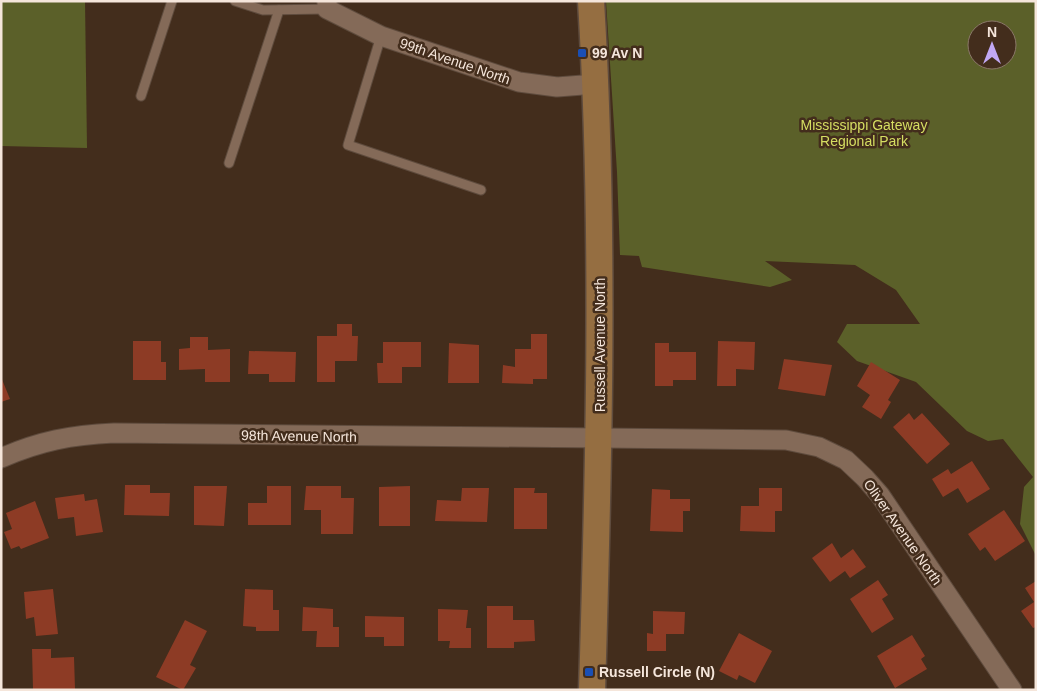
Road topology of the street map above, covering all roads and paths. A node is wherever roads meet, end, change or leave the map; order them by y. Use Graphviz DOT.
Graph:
graph roads {
  1 [pos="172,1"];
  2 [pos="235,1"];
  3 [pos="591,1"];
  4 [pos="327,5"];
  5 [pos="280,10"];
  6 [pos="381,36"];
  7 [pos="596,84"];
  8 [pos="141,96"];
  9 [pos="229,163"];
  10 [pos="481,190"];
  11 [pos="600,439"];
  12 [pos="1,458"];
  13 [pos="592,690"];
  14 [pos="1012,690"];
  1 -- 8 [label="lane"];
  2 -- 5 [label="lane"];
  3 -- 7 [label="street, Russell Avenue North"];
  4 -- 5 [label="lane"];
  4 -- 6 [label="street, 99th Avenue North"];
  5 -- 9 [label="lane"];
  6 -- 7 [label="street, 99th Avenue North"];
  6 -- 10 [label="lane"];
  7 -- 11 [label="street, Russell Avenue North"];
  11 -- 12 [label="street, 98th Avenue North"];
  11 -- 13 [label="street, Russell Avenue North"];
  11 -- 14 [label="street, Oliver Avenue North"];
}
